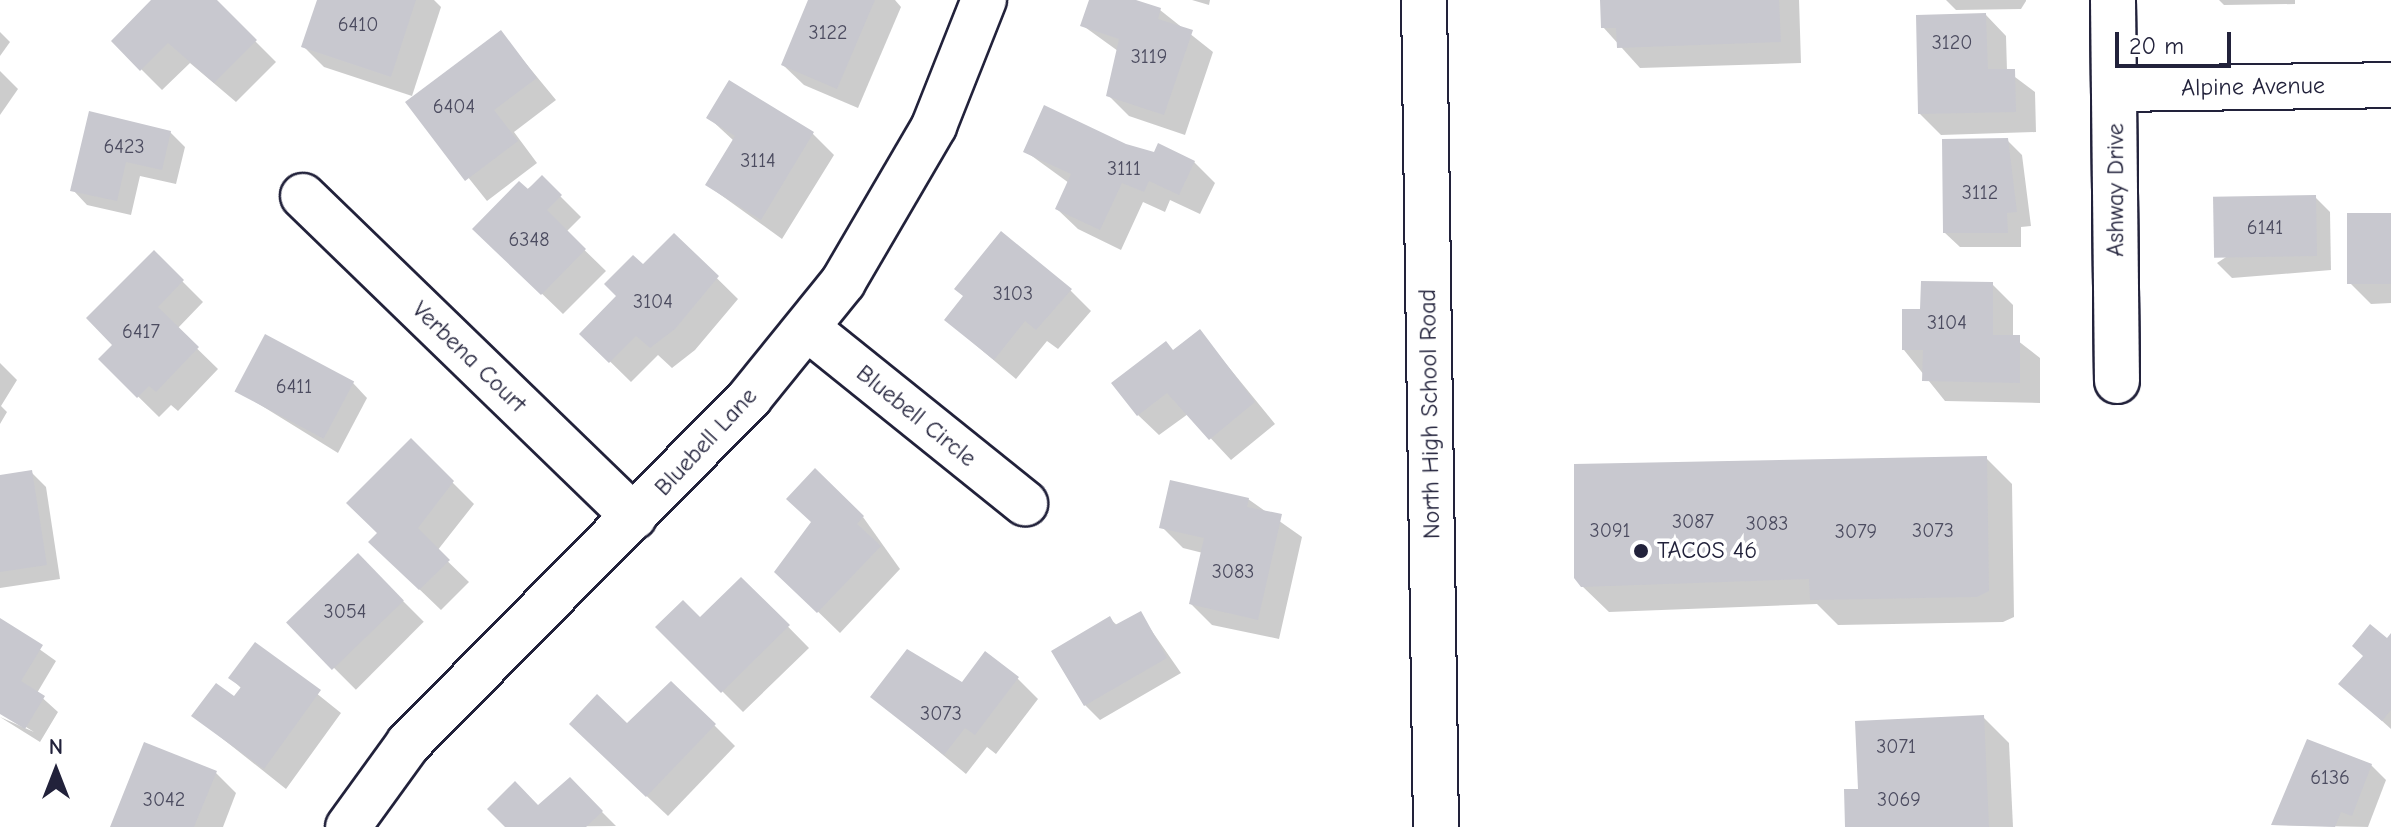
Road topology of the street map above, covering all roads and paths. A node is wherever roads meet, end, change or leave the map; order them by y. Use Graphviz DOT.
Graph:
graph roads {
  1 [pos="984,0"];
  2 [pos="1424,0"];
  3 [pos="2113,0"];
  4 [pos="2391,85"];
  5 [pos="2115,89"];
  6 [pos="303,196"];
  7 [pos="807,328"];
  8 [pos="2117,381"];
  9 [pos="1025,503"];
  10 [pos="634,517"];
  11 [pos="348,827"];
  12 [pos="1436,827"];
  1 -- 7 [label="street, Bluebell Lane"];
  2 -- 12 [label="street, North High School Road"];
  3 -- 5 [label="street, Ashway Drive"];
  4 -- 5 [label="street, Alpine Avenue"];
  5 -- 8 [label="street, Ashway Drive"];
  6 -- 10 [label="street, Verbena Court"];
  7 -- 9 [label="street, Bluebell Circle"];
  7 -- 10 [label="street, Bluebell Lane"];
  10 -- 11 [label="street, Bluebell Lane"];
}
